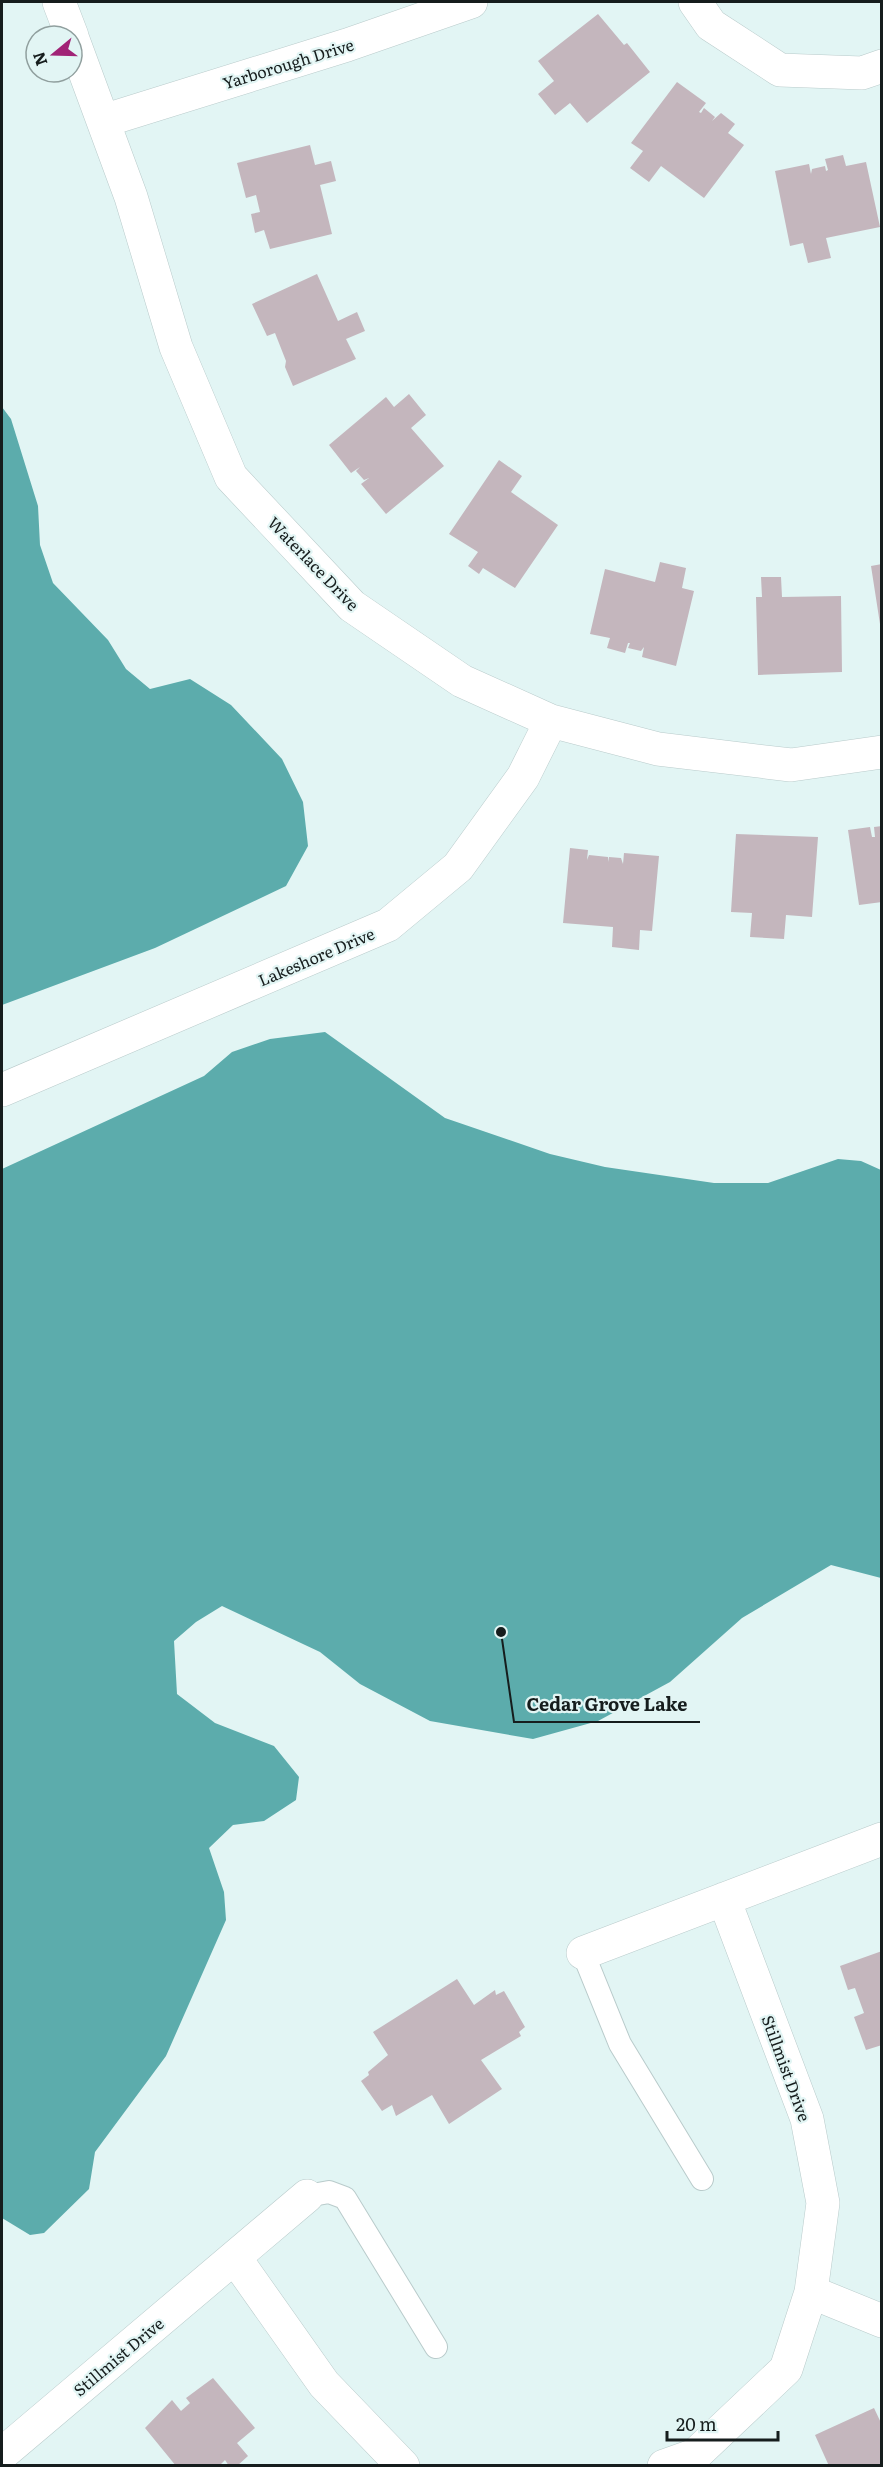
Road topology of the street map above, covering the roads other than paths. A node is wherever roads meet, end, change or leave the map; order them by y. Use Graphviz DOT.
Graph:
graph roads {
  1 [pos="59,2"];
  2 [pos="471,2"];
  3 [pos="695,2"];
  4 [pos="67,24"];
  5 [pos="882,66"];
  6 [pos="84,69"];
  7 [pos="103,121"];
  8 [pos="551,721"];
  9 [pos="882,752"];
  10 [pos="2,1090"];
  11 [pos="882,1839"];
  12 [pos="724,1899"];
  13 [pos="583,1953"];
  14 [pos="702,2179"];
  15 [pos="307,2196"];
  16 [pos="235,2258"];
  17 [pos="811,2292"];
  18 [pos="882,2321"];
  19 [pos="436,2347"];
  20 [pos="2,2454"];
  21 [pos="403,2466"];
  22 [pos="664,2466"];
  1 -- 4 [label="street, Waterlace Drive"];
  2 -- 7 [label="street, Yarborough Drive"];
  3 -- 5 [label="street"];
  6 -- 7 [label="street, Waterlace Drive"];
  7 -- 8 [label="street, Waterlace Drive"];
  8 -- 9 [label="street, Waterlace Drive"];
  8 -- 10 [label="street, Lakeshore Drive"];
  11 -- 12 [label="street"];
  12 -- 13 [label="street"];
  12 -- 17 [label="street, Stillmist Drive"];
  13 -- 14 [label="lane"];
  15 -- 16 [label="street, Stillmist Drive"];
  15 -- 19 [label="lane"];
  16 -- 20 [label="street, Stillmist Drive"];
  16 -- 21 [label="street"];
  17 -- 18 [label="street"];
  17 -- 22 [label="street, Stillmist Drive"];
}
